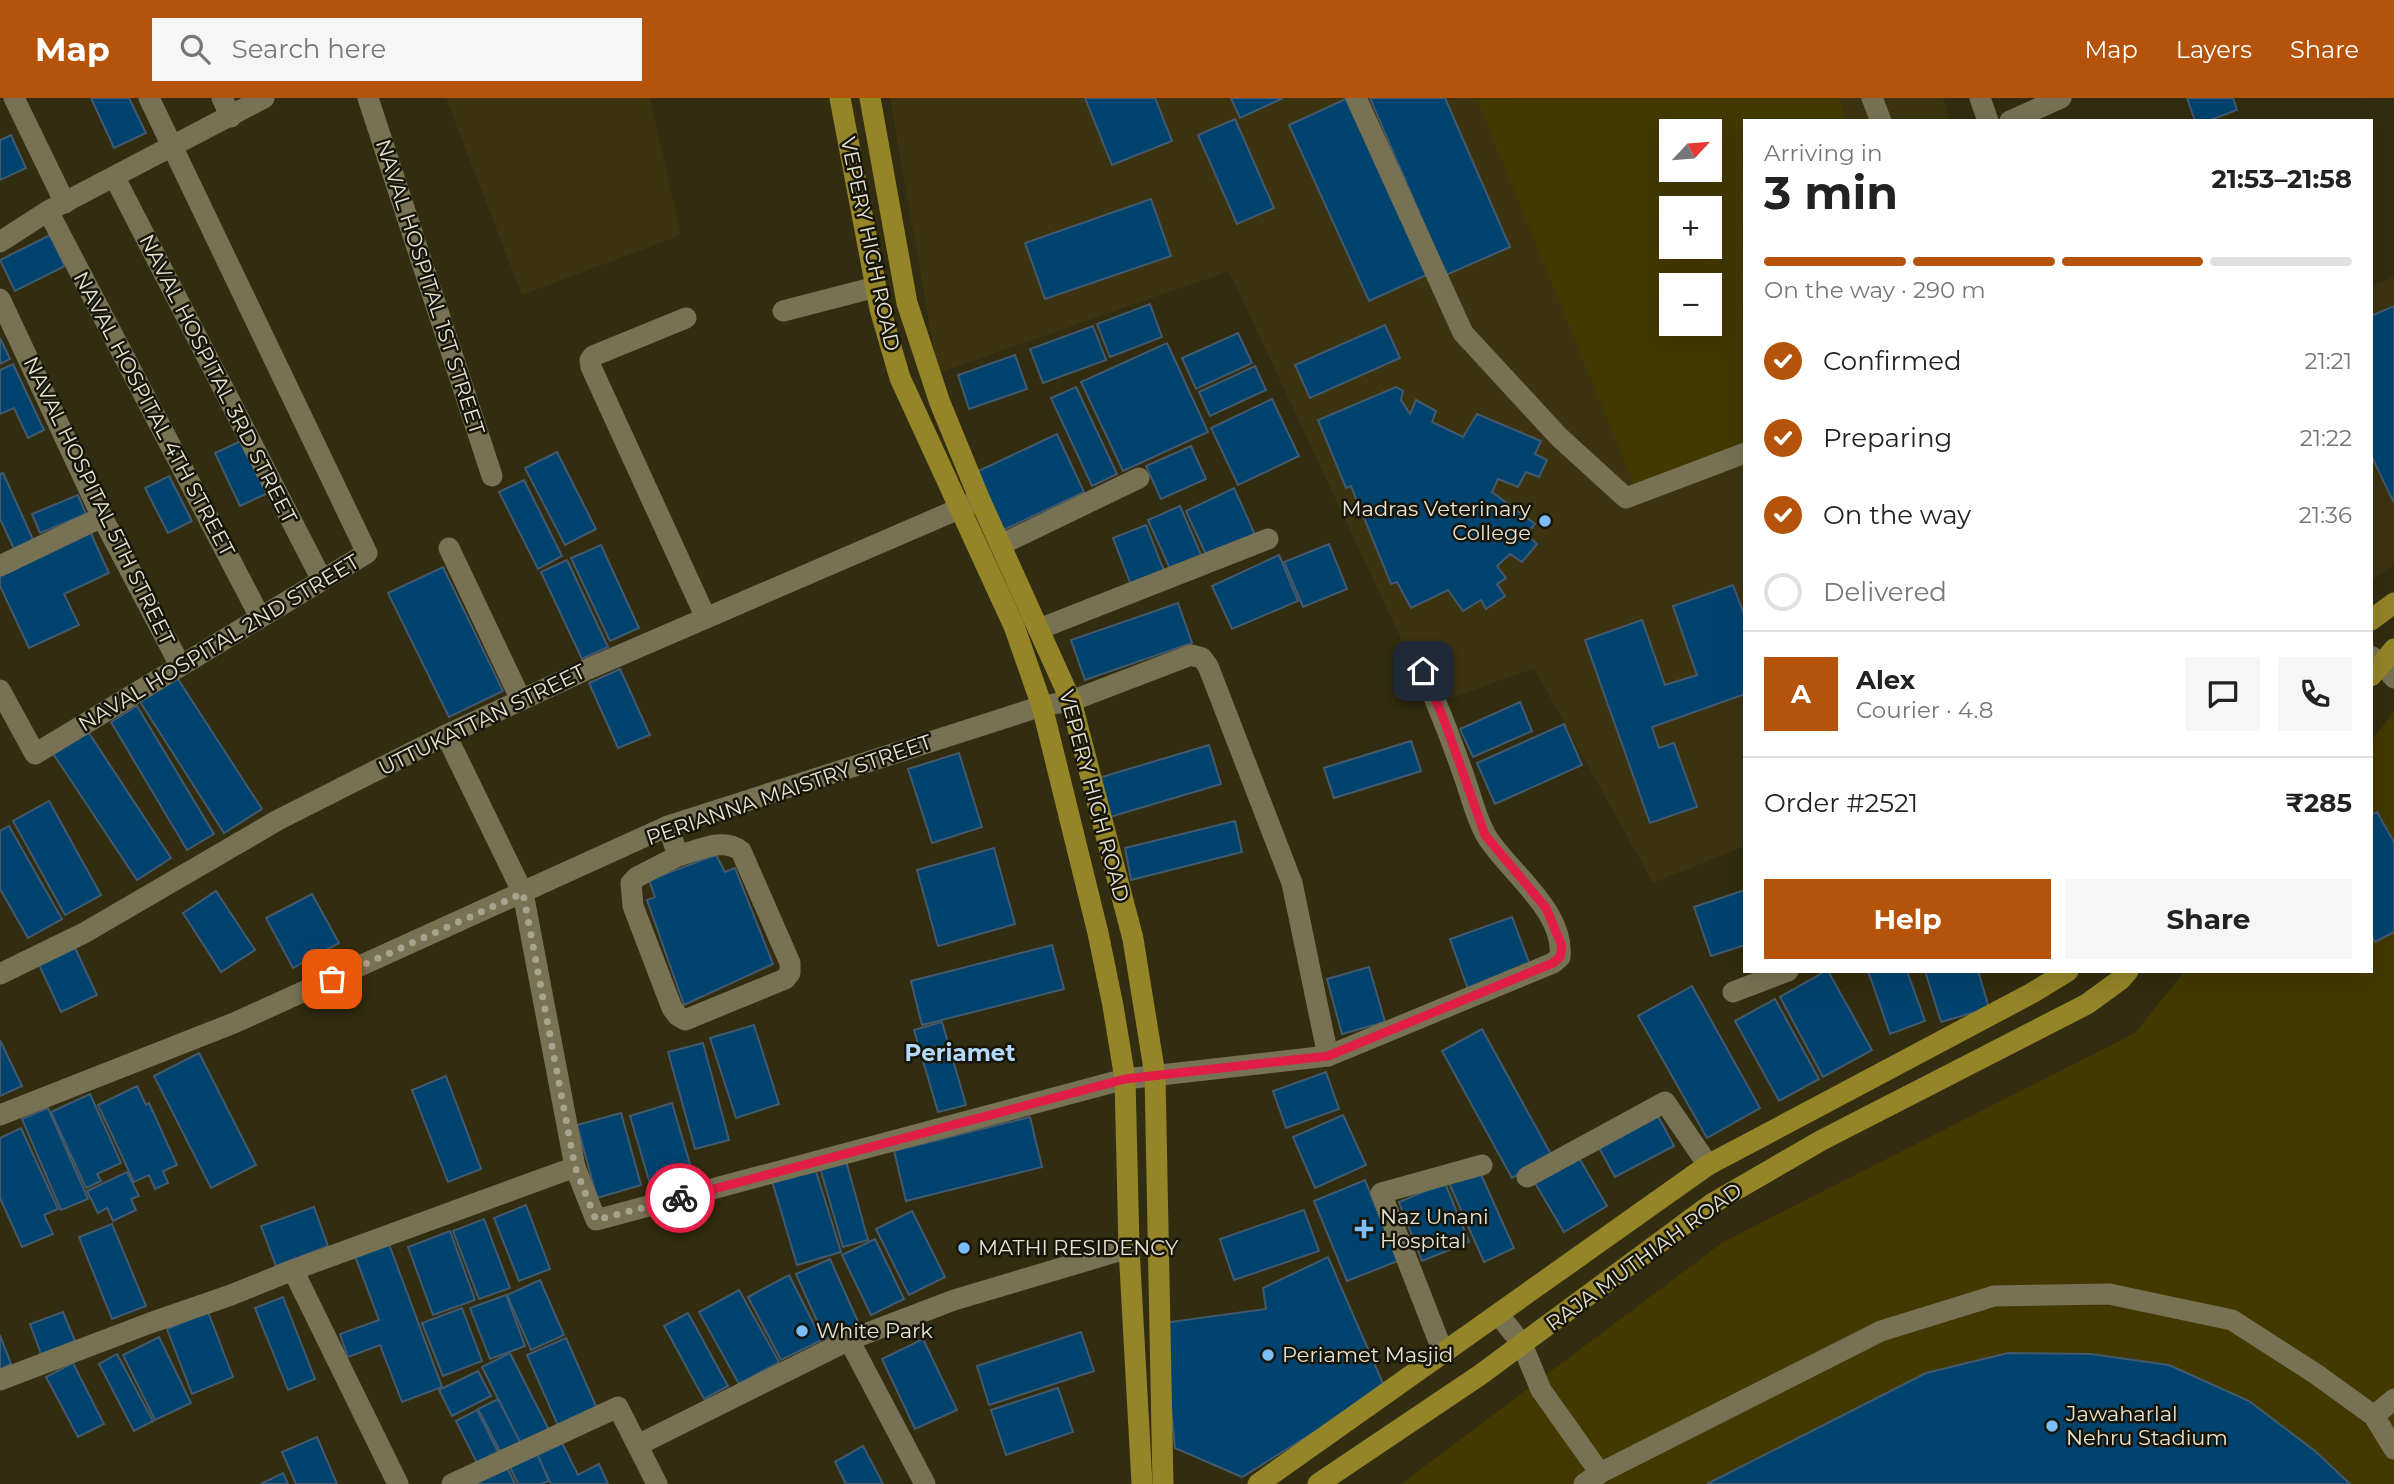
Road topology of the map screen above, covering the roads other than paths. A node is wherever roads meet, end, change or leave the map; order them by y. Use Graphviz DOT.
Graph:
graph roads {
  1 [pos="14,98"];
  2 [pos="149,98"];
  3 [pos="264,98"];
  4 [pos="368,98"];
  5 [pos="840,98"];
  6 [pos="870,98"];
  7 [pos="1356,98"];
  8 [pos="1872,98"];
  9 [pos="1980,98"];
  10 [pos="2061,98"];
  11 [pos="227,108"];
  12 [pos="1880,119"];
  13 [pos="1987,119"];
  14 [pos="2014,119"];
  15 [pos="172,146"];
  16 [pos="115,178"];
  17 [pos="56,207"];
  18 [pos="0,242"];
  19 [pos="876,287"];
  20 [pos="0,299"];
  21 [pos="783,311"];
  22 [pos="686,318"];
  23 [pos="1743,454"];
  24 [pos="492,476"];
  25 [pos="1139,478"];
  26 [pos="970,504"];
  27 [pos="102,517"];
  28 [pos="1268,539"];
  29 [pos="1000,545"];
  30 [pos="449,548"];
  31 [pos="0,566"];
  32 [pos="322,580"];
  33 [pos="2394,603"];
  34 [pos="260,617"];
  35 [pos="706,618"];
  36 [pos="2373,619"];
  37 [pos="1039,629"];
  38 [pos="180,665"];
  39 [pos="1423,671"];
  40 [pos="0,690"];
  41 [pos="521,700"];
  42 [pos="1071,701"];
  43 [pos="1042,706"];
  44 [pos="446,735"];
  45 [pos="668,826"];
  46 [pos="678,856"];
  47 [pos="523,893"];
  48 [pos="1783,973"];
  49 [pos="2065,973"];
  50 [pos="0,974"];
  51 [pos="2120,974"];
  52 [pos="1733,992"];
  53 [pos="1328,1056"];
  54 [pos="1155,1075"];
  55 [pos="1125,1079"];
  56 [pos="0,1115"];
  57 [pos="1482,1165"];
  58 [pos="1708,1166"];
  59 [pos="575,1167"];
  60 [pos="1527,1177"];
  61 [pos="1129,1248"];
  62 [pos="293,1270"];
  63 [pos="1499,1315"];
  64 [pos="849,1340"];
  65 [pos="1522,1345"];
  66 [pos="1443,1352"];
  67 [pos="0,1380"];
  68 [pos="2394,1399"];
  69 [pos="2374,1416"];
  70 [pos="638,1445"];
  71 [pos="2394,1449"];
  72 [pos="1592,1478"];
  73 [pos="398,1484"];
  74 [pos="452,1484"];
  75 [pos="657,1484"];
  76 [pos="925,1484"];
  77 [pos="1142,1484"];
  78 [pos="1163,1484"];
  79 [pos="1258,1484"];
  80 [pos="1318,1484"];
  1 -- 17 [label="street, NAVAL HOSPITAL 4TH STREET"];
  2 -- 15 [label="street"];
  3 -- 11 [label="street"];
  4 -- 24 [label="street, NAVAL HOSPITAL 1ST STREET"];
  5 -- 19 [label="main road, VEPERY HIGH ROAD"];
  6 -- 26 [label="main road, VEPERY HIGH ROAD"];
  7 -- 23 [label="street"];
  8 -- 12 [label="street"];
  9 -- 13 [label="street"];
  10 -- 14 [label="street"];
  11 -- 15 [label="street"];
  15 -- 16 [label="street"];
  15 -- 32 [label="street, NAVAL HOSPITAL 2ND STREET"];
  16 -- 17 [label="street"];
  16 -- 32 [label="street, NAVAL HOSPITAL 3RD STREET"];
  17 -- 18 [label="street"];
  17 -- 34 [label="street, NAVAL HOSPITAL 4TH STREET"];
  19 -- 21 [label="street"];
  19 -- 26 [label="main road, VEPERY HIGH ROAD"];
  20 -- 27 [label="street, NAVAL HOSPITAL 5TH STREET"];
  22 -- 35 [label="street"];
  25 -- 29 [label="street"];
  26 -- 29 [label="main road, VEPERY HIGH ROAD"];
  26 -- 35 [label="street, UTTUKATTAN STREET"];
  26 -- 43 [label="main road, VEPERY HIGH ROAD"];
  27 -- 31 [label="street"];
  27 -- 38 [label="street, NAVAL HOSPITAL 5TH STREET"];
  28 -- 37 [label="street"];
  29 -- 37 [label="main road, VEPERY HIGH ROAD"];
  30 -- 41 [label="street"];
  32 -- 34 [label="street, NAVAL HOSPITAL 2ND STREET"];
  33 -- 36 [label="main road"];
  34 -- 38 [label="street, NAVAL HOSPITAL 2ND STREET"];
  35 -- 41 [label="street, UTTUKATTAN STREET"];
  37 -- 42 [label="main road, VEPERY HIGH ROAD"];
  38 -- 40 [label="street, NAVAL HOSPITAL 2ND STREET"];
  39 -- 53 [label="street"];
  41 -- 44 [label="street, UTTUKATTAN STREET"];
  42 -- 43 [label="street, PERIANNA MAISTRY STREET"];
  42 -- 53 [label="street, PERIANNA MAISTRY STREET"];
  42 -- 54 [label="main road, VEPERY HIGH ROAD"];
  43 -- 45 [label="street, PERIANNA MAISTRY STREET"];
  43 -- 55 [label="main road, VEPERY HIGH ROAD"];
  44 -- 47 [label="street"];
  44 -- 50 [label="street, UTTUKATTAN STREET"];
  45 -- 46 [label="street"];
  45 -- 47 [label="street, PERIANNA MAISTRY STREET"];
  46 -- 46 [label="street"];
  47 -- 56 [label="street, PERIANNA MAISTRY STREET"];
  47 -- 59 [label="street"];
  48 -- 52 [label="street"];
  49 -- 58 [label="main road, RAJA MUTHIAH ROAD"];
  51 -- 65 [label="main road, RAJA MUTHIAH ROAD"];
  53 -- 54 [label="street"];
  54 -- 55 [label="street"];
  54 -- 78 [label="main road, VEPERY HIGH ROAD"];
  55 -- 59 [label="street"];
  55 -- 61 [label="main road, VEPERY HIGH ROAD"];
  57 -- 66 [label="street"];
  58 -- 60 [label="street"];
  58 -- 63 [label="main road, RAJA MUTHIAH ROAD"];
  59 -- 62 [label="street"];
  61 -- 64 [label="street"];
  61 -- 77 [label="main road, VEPERY HIGH ROAD"];
  62 -- 67 [label="street"];
  62 -- 73 [label="street"];
  63 -- 65 [label="street"];
  63 -- 66 [label="main road, RAJA MUTHIAH ROAD"];
  64 -- 70 [label="street"];
  64 -- 76 [label="street"];
  65 -- 72 [label="street"];
  65 -- 80 [label="main road, RAJA MUTHIAH ROAD"];
  66 -- 79 [label="main road, RAJA MUTHIAH ROAD"];
  68 -- 69 [label="street"];
  69 -- 71 [label="street"];
  69 -- 72 [label="street"];
  70 -- 74 [label="street"];
  70 -- 75 [label="street"];
}
